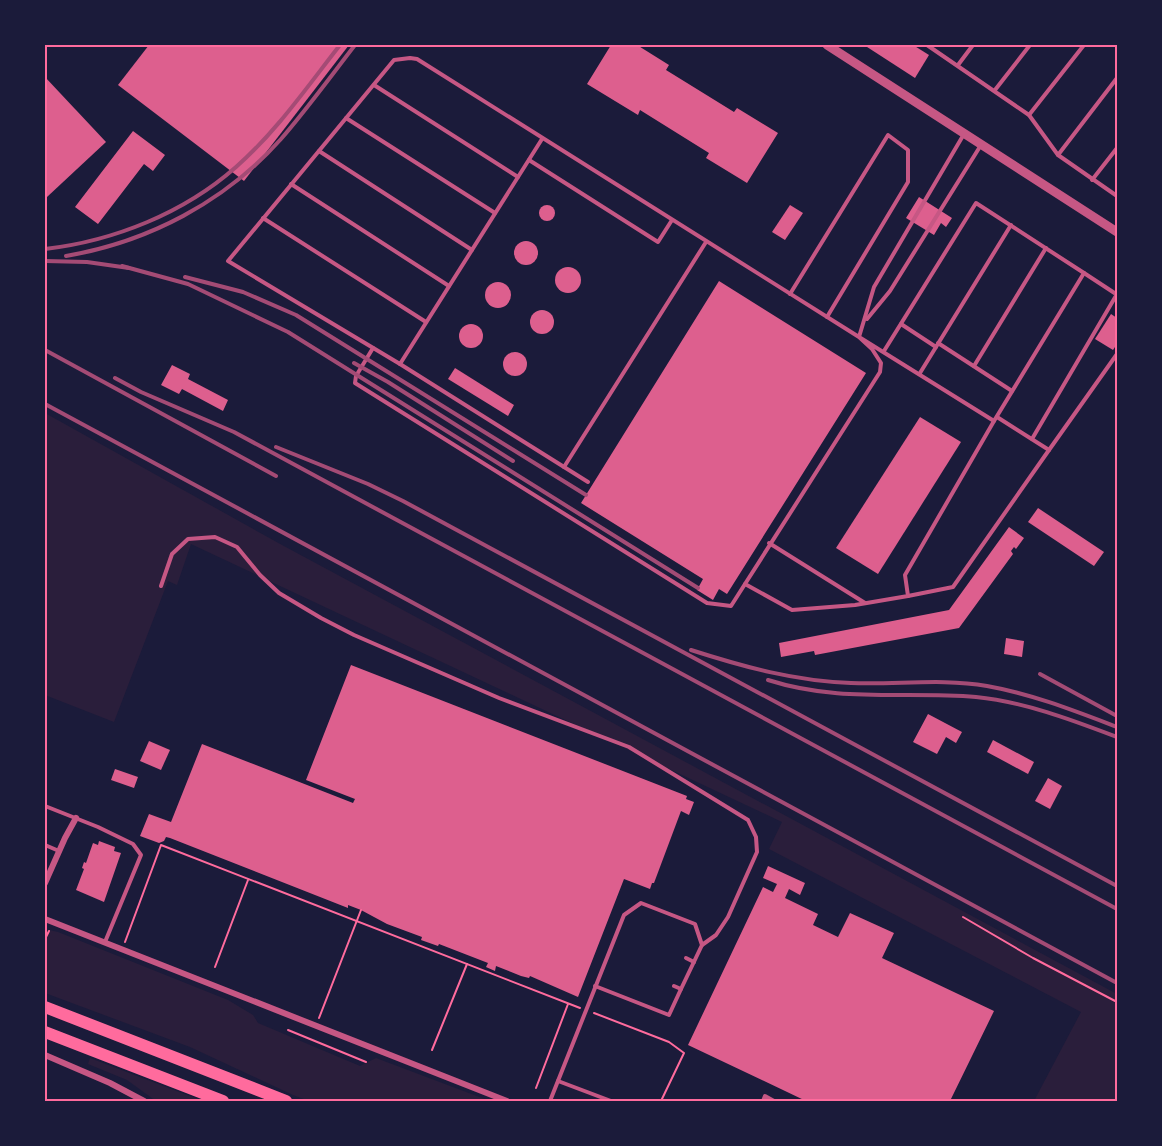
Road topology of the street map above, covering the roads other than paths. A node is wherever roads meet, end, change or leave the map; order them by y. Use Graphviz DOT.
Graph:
graph roads {
  1 [pos="827,45"];
  2 [pos="927,45"];
  3 [pos="973,45"];
  4 [pos="1030,45"];
  5 [pos="1084,45"];
  6 [pos="958,65"];
  7 [pos="1117,78"];
  8 [pos="374,85"];
  9 [pos="995,90"];
  10 [pos="1029,115"];
  11 [pos="346,118"];
  12 [pos="964,133"];
  13 [pos="542,139"];
  14 [pos="981,144"];
  15 [pos="1117,148"];
  16 [pos="319,151"];
  17 [pos="1058,155"];
  18 [pos="529,160"];
  19 [pos="518,177"];
  20 [pos="1092,180"];
  21 [pos="291,184"];
  22 [pos="1117,196"];
  23 [pos="495,213"];
  24 [pos="263,218"];
  25 [pos="672,220"];
  26 [pos="1011,225"];
  27 [pos="1117,232"];
  28 [pos="706,242"];
  29 [pos="1047,248"];
  30 [pos="472,250"];
  31 [pos="1084,273"];
  32 [pos="449,286"];
  33 [pos="790,294"];
  34 [pos="1117,294"];
  35 [pos="827,317"];
  36 [pos="426,322"];
  37 [pos="865,322"];
  38 [pos="901,324"];
  39 [pos="859,337"];
  40 [pos="937,345"];
  41 [pos="374,348"];
  42 [pos="884,351"];
  43 [pos="1117,354"];
  44 [pos="400,364"];
  45 [pos="974,366"];
  46 [pos="920,374"];
  47 [pos="1012,391"];
  48 [pos="996,419"];
  49 [pos="1032,439"];
  50 [pos="1049,450"];
  51 [pos="564,467"];
  52 [pos="588,482"];
  53 [pos="769,543"];
  54 [pos="745,584"];
  55 [pos="161,586"];
  56 [pos="908,596"];
  57 [pos="865,603"];
  58 [pos="45,806"];
  59 [pos="76,818"];
  60 [pos="45,845"];
  61 [pos="59,851"];
  62 [pos="45,883"];
  63 [pos="45,919"];
  64 [pos="105,943"];
  65 [pos="702,945"];
  66 [pos="687,958"];
  67 [pos="694,962"];
  68 [pos="595,986"];
  69 [pos="674,986"];
  70 [pos="681,989"];
  71 [pos="45,1005"];
  72 [pos="45,1032"];
  73 [pos="45,1054"];
  74 [pos="558,1081"];
  75 [pos="144,1101"];
  76 [pos="223,1101"];
  77 [pos="286,1101"];
  78 [pos="507,1101"];
  79 [pos="550,1101"];
  80 [pos="611,1101"];
  81 [pos="763,1101"];
  82 [pos="774,1101"];
  1 -- 12 [label="street"];
  2 -- 6 [label="lane"];
  3 -- 6 [label="lane"];
  4 -- 9 [label="lane"];
  5 -- 10 [label="lane"];
  6 -- 9 [label="lane"];
  7 -- 17 [label="lane"];
  8 -- 11 [label="lane"];
  8 -- 13 [label="lane"];
  8 -- 19 [label="lane"];
  9 -- 10 [label="lane"];
  10 -- 17 [label="lane"];
  11 -- 16 [label="lane"];
  11 -- 23 [label="lane"];
  12 -- 14 [label="street"];
  12 -- 37 [label="lane"];
  13 -- 18 [label="lane"];
  13 -- 25 [label="lane"];
  14 -- 27 [label="street"];
  14 -- 37 [label="lane"];
  15 -- 20 [label="lane"];
  16 -- 21 [label="lane"];
  16 -- 30 [label="lane"];
  17 -- 20 [label="lane"];
  18 -- 19 [label="lane"];
  18 -- 25 [label="lane"];
  19 -- 23 [label="lane"];
  20 -- 22 [label="lane"];
  21 -- 24 [label="lane"];
  21 -- 32 [label="lane"];
  23 -- 30 [label="lane"];
  24 -- 36 [label="lane"];
  24 -- 41 [label="lane"];
  25 -- 28 [label="lane"];
  26 -- 29 [label="lane"];
  26 -- 38 [label="lane"];
  26 -- 40 [label="lane"];
  28 -- 33 [label="lane"];
  28 -- 51 [label="lane"];
  29 -- 31 [label="lane"];
  29 -- 45 [label="lane"];
  30 -- 32 [label="lane"];
  31 -- 34 [label="lane"];
  31 -- 47 [label="lane"];
  32 -- 36 [label="lane"];
  33 -- 35 [label="lane"];
  33 -- 35 [label="lane"];
  34 -- 49 [label="lane"];
  35 -- 39 [label="lane"];
  36 -- 44 [label="lane"];
  37 -- 39 [label="lane"];
  38 -- 40 [label="lane"];
  38 -- 42 [label="lane"];
  39 -- 42 [label="lane"];
  39 -- 53 [label="lane"];
  40 -- 45 [label="lane"];
  40 -- 46 [label="lane"];
  41 -- 44 [label="lane"];
  41 -- 54 [label="lane"];
  42 -- 46 [label="lane"];
  43 -- 50 [label="lane"];
  44 -- 51 [label="lane"];
  45 -- 47 [label="lane"];
  46 -- 48 [label="lane"];
  47 -- 48 [label="lane"];
  48 -- 49 [label="lane"];
  48 -- 56 [label="lane"];
  49 -- 50 [label="lane"];
  50 -- 56 [label="lane"];
  51 -- 52 [label="lane"];
  53 -- 54 [label="lane"];
  53 -- 57 [label="lane"];
  54 -- 57 [label="lane"];
  55 -- 65 [label="lane"];
  56 -- 57 [label="lane"];
  58 -- 59 [label="lane"];
  59 -- 61 [label="street"];
  59 -- 64 [label="lane"];
  60 -- 61 [label="lane"];
  61 -- 62 [label="street"];
  63 -- 64 [label="street"];
  64 -- 78 [label="street"];
  65 -- 67 [label="lane"];
  65 -- 68 [label="lane"];
  66 -- 67 [label="lane"];
  67 -- 70 [label="lane"];
  68 -- 70 [label="lane"];
  68 -- 74 [label="lane"];
  69 -- 70 [label="lane"];
  71 -- 77 [label="main road"];
  72 -- 76 [label="main road"];
  73 -- 75 [label="street"];
  74 -- 79 [label="lane"];
  74 -- 80 [label="lane"];
  81 -- 82 [label="lane"];
}
